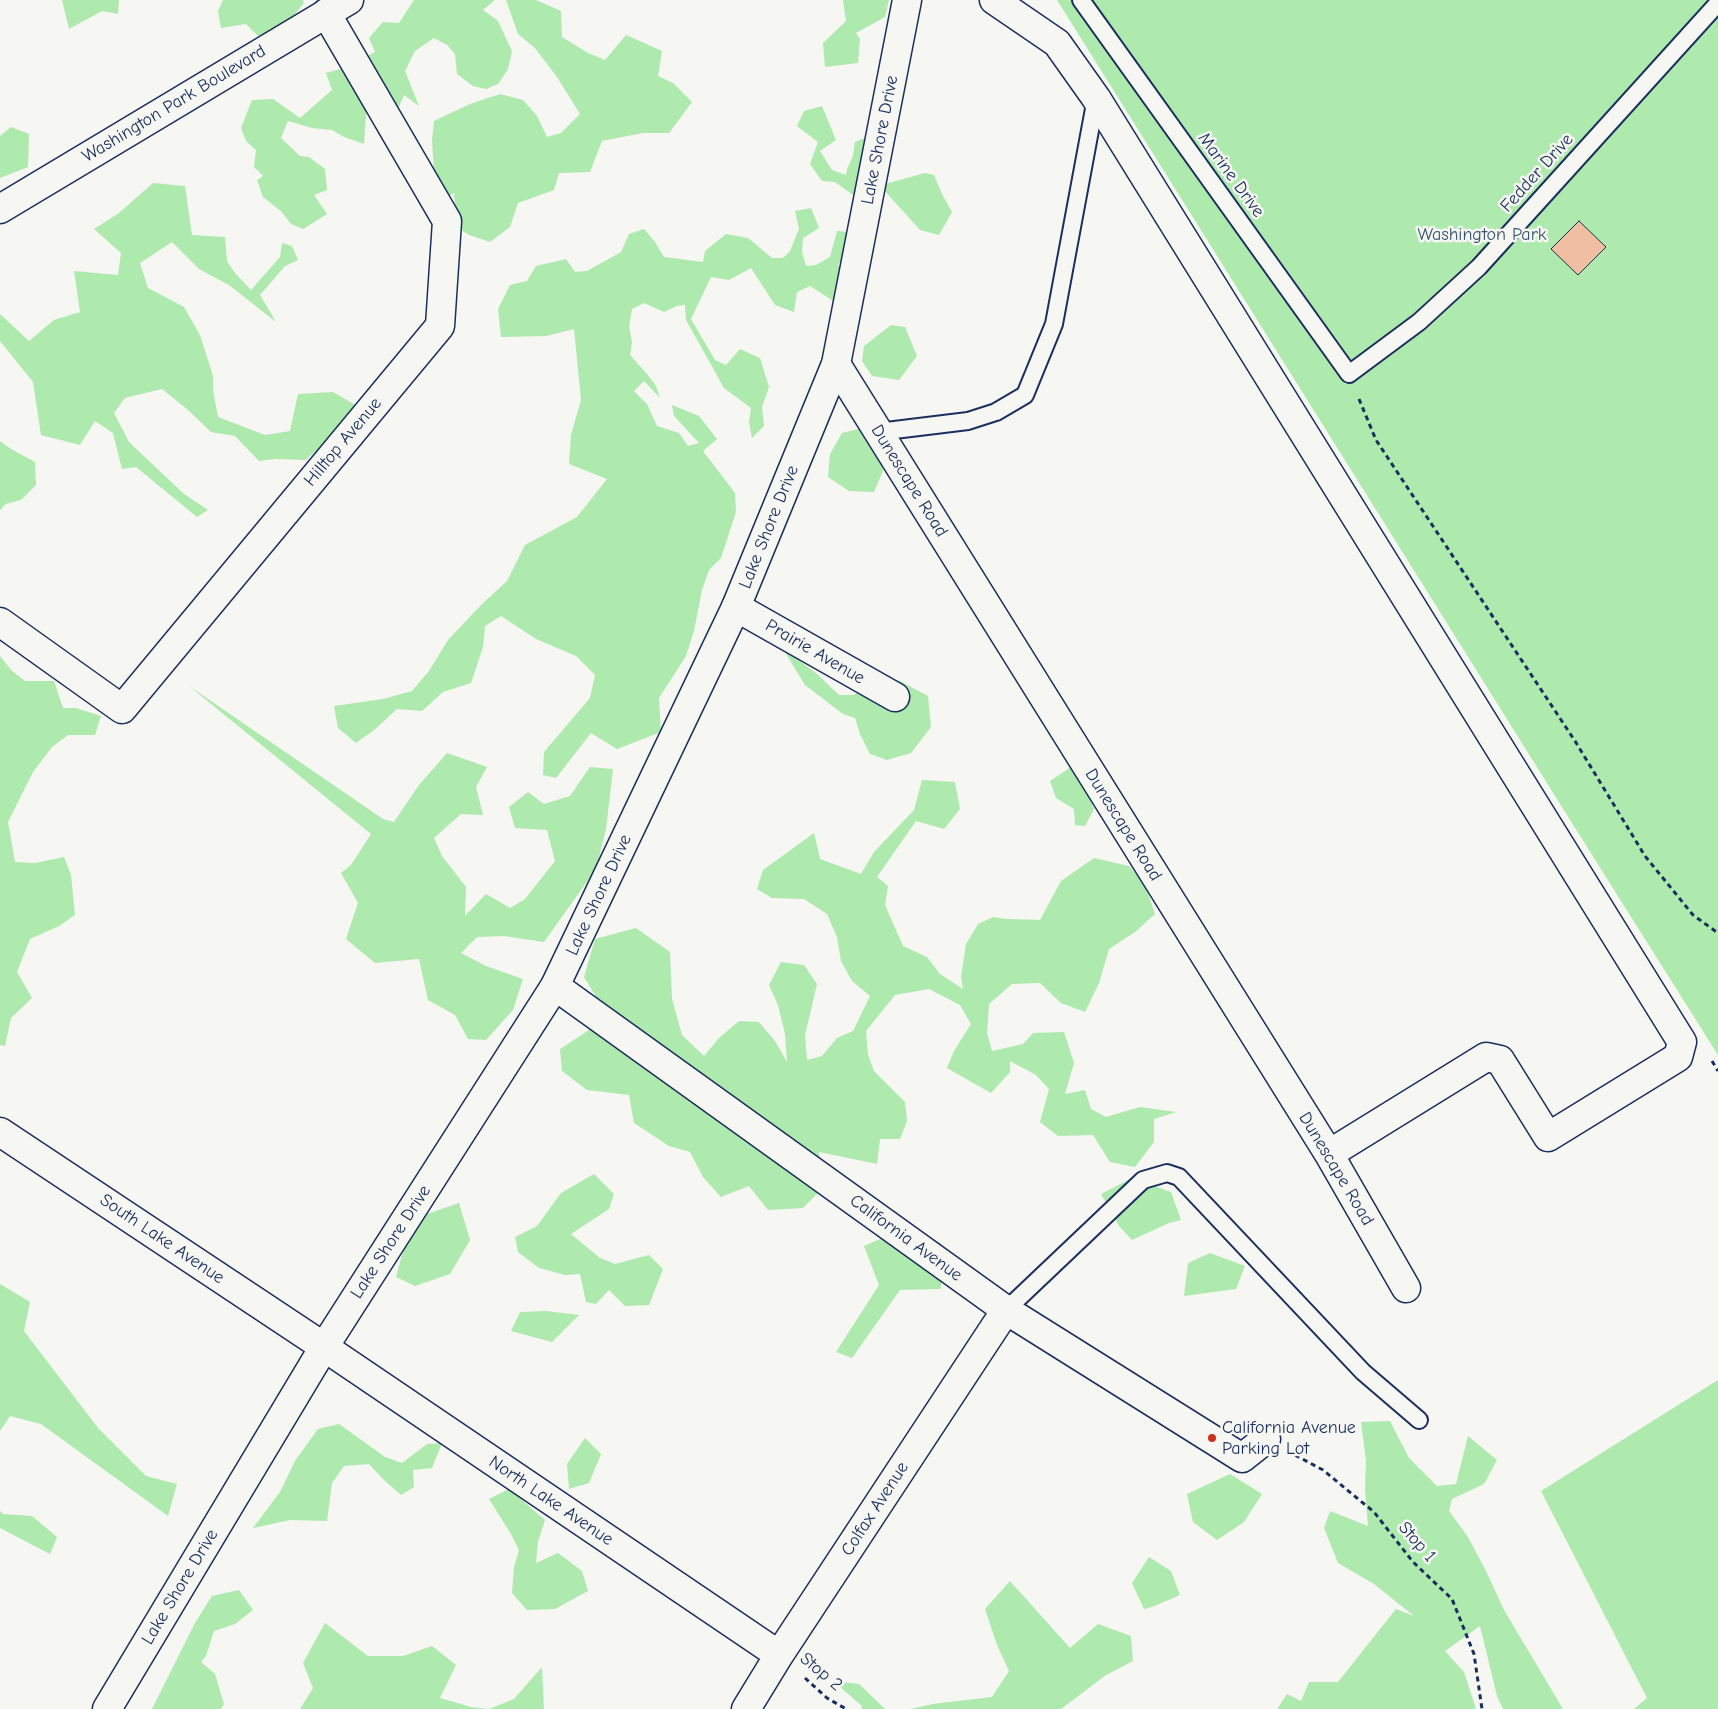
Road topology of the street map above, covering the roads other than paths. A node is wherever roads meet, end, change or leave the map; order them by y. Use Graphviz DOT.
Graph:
graph roads {
  1 [pos="907,0"];
  2 [pos="994,0"];
  3 [pos="1081,0"];
  4 [pos="1718,3"];
  5 [pos="338,7"];
  6 [pos="1096,98"];
  7 [pos="0,209"];
  8 [pos="836,364"];
  9 [pos="1349,374"];
  10 [pos="878,432"];
  11 [pos="736,607"];
  12 [pos="0,622"];
  13 [pos="895,697"];
  14 [pos="555,986"];
  15 [pos="0,1132"];
  16 [pos="1329,1154"];
  17 [pos="1406,1288"];
  18 [pos="1006,1310"];
  19 [pos="324,1347"];
  20 [pos="1419,1420"];
  21 [pos="1266,1439"];
  22 [pos="778,1655"];
  23 [pos="107,1709"];
  24 [pos="746,1709"];
  1 -- 8 [label="street, Lake Shore Drive"];
  2 -- 6 [label="street"];
  3 -- 9 [label="lane, Marine Drive"];
  4 -- 9 [label="lane, Fedder Drive"];
  5 -- 7 [label="street, Washington Park Boulevard"];
  5 -- 12 [label="street, Hilltop Avenue"];
  6 -- 10 [label="lane"];
  6 -- 16 [label="street"];
  8 -- 10 [label="street, Dunescape Road"];
  8 -- 11 [label="street, Lake Shore Drive"];
  10 -- 16 [label="street, Dunescape Road"];
  11 -- 13 [label="street, Prairie Avenue"];
  11 -- 14 [label="street, Lake Shore Drive"];
  14 -- 18 [label="street, California Avenue"];
  14 -- 19 [label="street, Lake Shore Drive"];
  15 -- 19 [label="street, South Lake Avenue"];
  16 -- 17 [label="street, Dunescape Road"];
  18 -- 20 [label="lane"];
  18 -- 21 [label="street, California Avenue"];
  18 -- 22 [label="street, Colfax Avenue"];
  19 -- 22 [label="street, North Lake Avenue"];
  19 -- 23 [label="street, Lake Shore Drive"];
  22 -- 24 [label="street, Colfax Avenue"];
}
